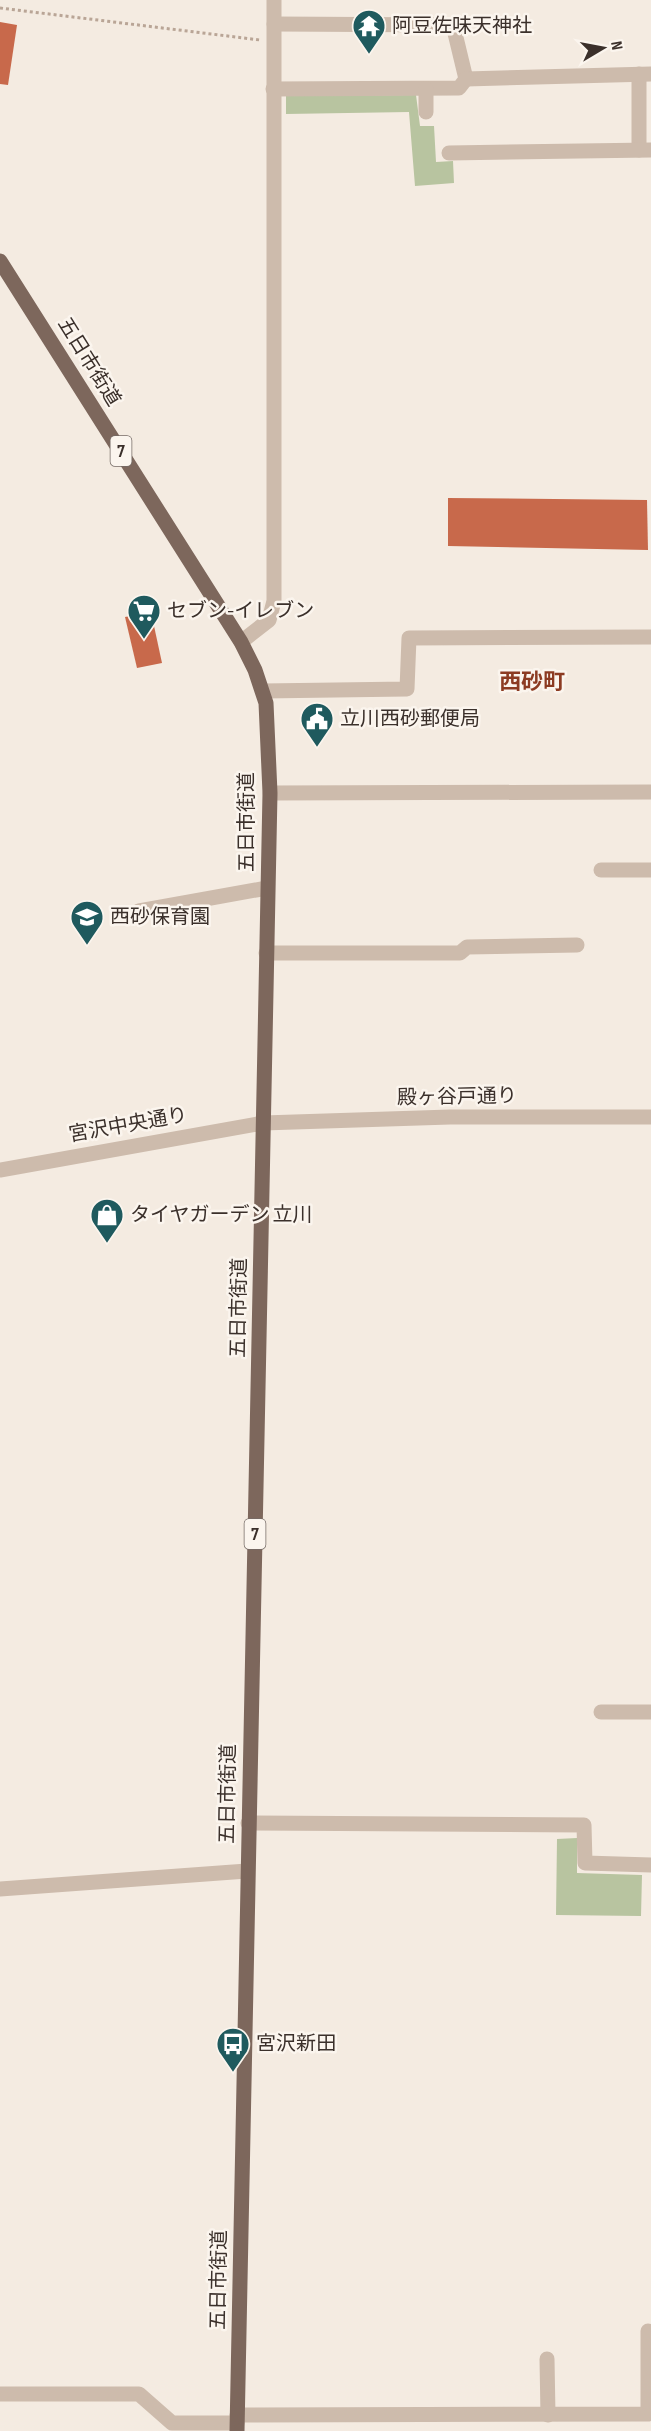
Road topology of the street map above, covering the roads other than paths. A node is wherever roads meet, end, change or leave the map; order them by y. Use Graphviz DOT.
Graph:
graph roads {
  1 [pos="274,0"];
  2 [pos="274,24"];
  3 [pos="645,74"];
  4 [pos="466,79"];
  5 [pos="273,89"];
  6 [pos="426,89"];
  7 [pos="426,112"];
  8 [pos="645,150"];
  9 [pos="448,153"];
  10 [pos="0,261"];
  11 [pos="651,637"];
  12 [pos="241,642"];
  13 [pos="263,691"];
  14 [pos="651,792"];
  15 [pos="270,793"];
  16 [pos="601,870"];
  17 [pos="651,870"];
  18 [pos="267,888"];
  19 [pos="139,910"];
  20 [pos="577,945"];
  21 [pos="266,953"];
  22 [pos="651,1117"];
  23 [pos="264,1123"];
  24 [pos="0,1170"];
  25 [pos="600,1712"];
  26 [pos="651,1712"];
  27 [pos="248,1823"];
  28 [pos="651,1865"];
  29 [pos="247,1870"];
  30 [pos="0,1889"];
  31 [pos="648,2331"];
  32 [pos="547,2359"];
  33 [pos="650,2368"];
  34 [pos="0,2394"];
  35 [pos="548,2415"];
  36 [pos="237,2423"];
  1 -- 2 [label="street"];
  2 -- 4 [label="street"];
  2 -- 5 [label="street"];
  3 -- 4 [label="street"];
  3 -- 8 [label="street"];
  4 -- 6 [label="street"];
  5 -- 6 [label="street"];
  5 -- 12 [label="street"];
  6 -- 7 [label="street"];
  8 -- 9 [label="street"];
  10 -- 12 [label="main road, 五日市街道 / 7"];
  11 -- 13 [label="street"];
  12 -- 13 [label="main road, 五日市街道 / 7"];
  13 -- 15 [label="main road, 五日市街道 / 7"];
  14 -- 15 [label="street"];
  15 -- 18 [label="main road, 五日市街道 / 7"];
  16 -- 17 [label="street"];
  18 -- 19 [label="street"];
  18 -- 21 [label="main road, 五日市街道 / 7"];
  20 -- 21 [label="street"];
  21 -- 23 [label="main road, 五日市街道 / 7"];
  22 -- 23 [label="street, 殿ヶ谷戸通り"];
  23 -- 24 [label="street, 宮沢中央通り"];
  23 -- 27 [label="main road, 五日市街道 / 7"];
  25 -- 26 [label="street"];
  27 -- 28 [label="street"];
  27 -- 29 [label="main road, 五日市街道 / 7"];
  29 -- 30 [label="street"];
  29 -- 36 [label="main road, 五日市街道 / 7"];
  31 -- 33 [label="street"];
  32 -- 35 [label="street"];
  33 -- 35 [label="street"];
  34 -- 36 [label="street"];
  35 -- 36 [label="street"];
}
